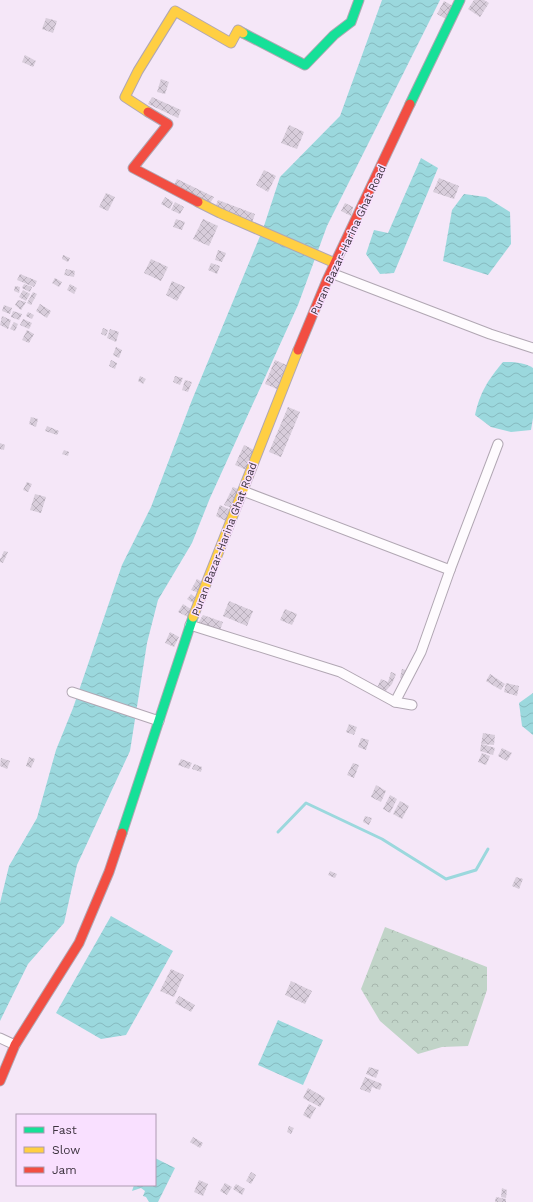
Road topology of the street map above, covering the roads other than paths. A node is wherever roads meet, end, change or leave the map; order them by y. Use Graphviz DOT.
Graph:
graph roads {
  1 [pos="359,0"];
  2 [pos="460,0"];
  3 [pos="336,263"];
  4 [pos="331,273"];
  5 [pos="533,348"];
  6 [pos="498,444"];
  7 [pos="243,491"];
  8 [pos="450,570"];
  9 [pos="190,625"];
  10 [pos="72,692"];
  11 [pos="395,702"];
  12 [pos="412,705"];
  13 [pos="159,721"];
  14 [pos="0,1038"];
  15 [pos="15,1045"];
  16 [pos="0,1081"];
  1 -- 3 [label="main road"];
  2 -- 3 [label="main road, Puran Bazar-Harina Ghat Road"];
  3 -- 4 [label="main road, Puran Bazar-Harina Ghat Road"];
  4 -- 5 [label="street"];
  4 -- 7 [label="main road, Puran Bazar-Harina Ghat Road"];
  6 -- 8 [label="street"];
  7 -- 8 [label="street"];
  7 -- 9 [label="main road, Puran Bazar-Harina Ghat Road"];
  8 -- 11 [label="street"];
  9 -- 11 [label="street"];
  9 -- 13 [label="main road, Puran Bazar-Harina Ghat Road"];
  10 -- 13 [label="street"];
  11 -- 12 [label="street"];
  13 -- 15 [label="main road, Puran Bazar-Harina Ghat Road"];
  14 -- 15 [label="street"];
  15 -- 16 [label="main road, Puran Bazar-Harina Ghat Road"];
}
